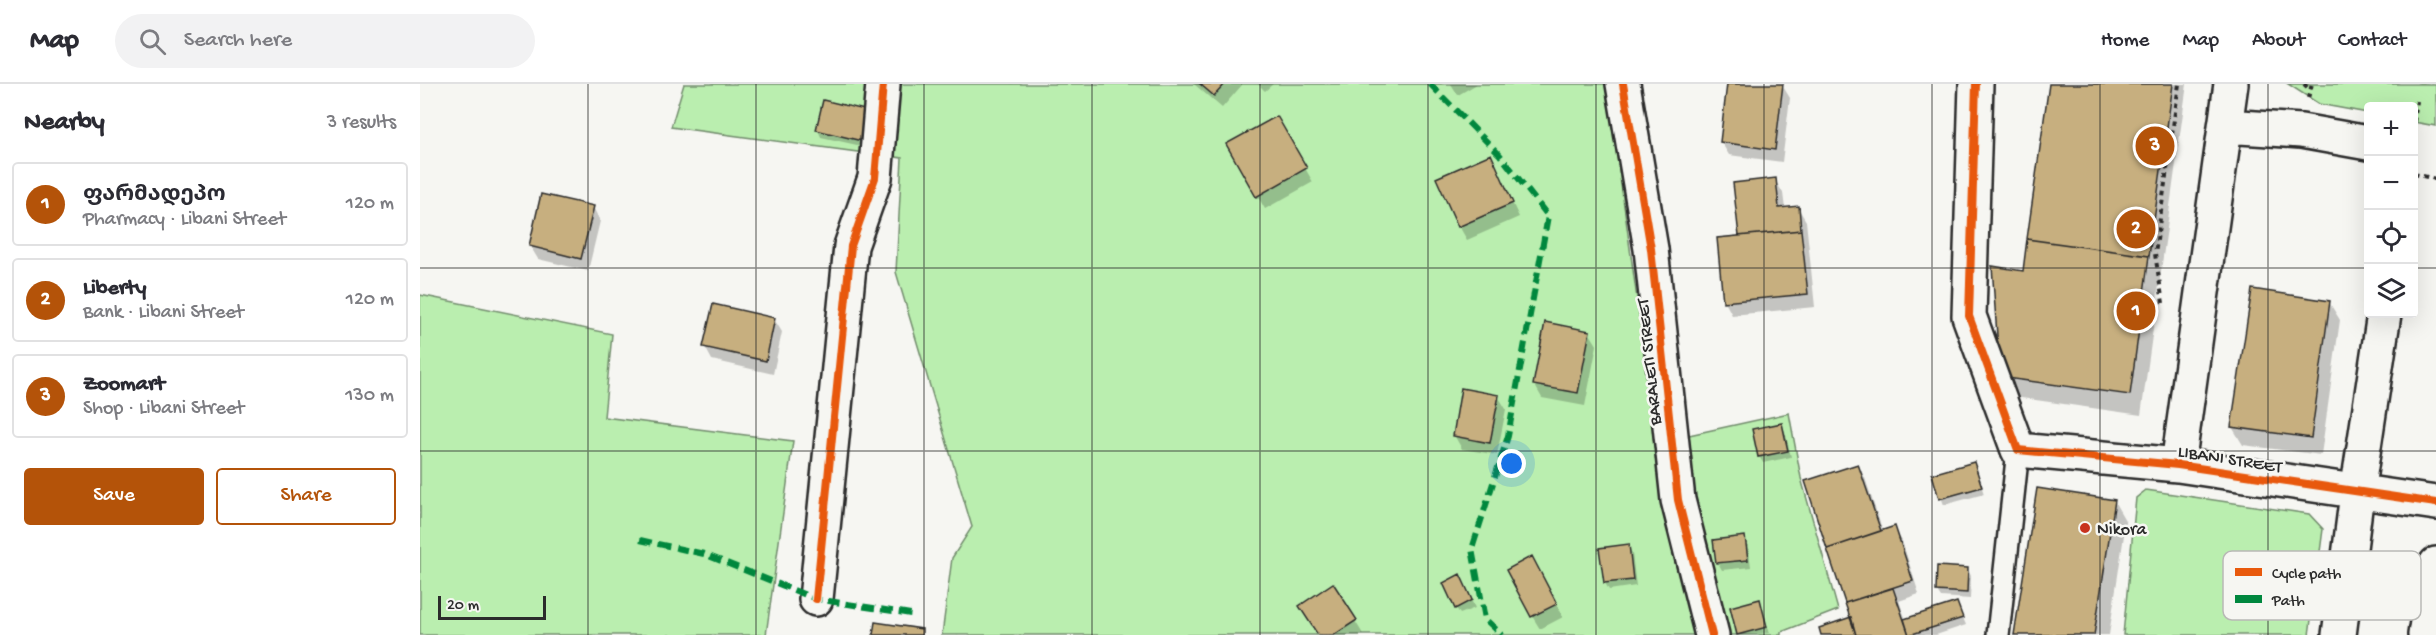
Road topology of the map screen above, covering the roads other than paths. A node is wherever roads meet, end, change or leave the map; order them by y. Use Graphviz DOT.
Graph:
graph roads {
  1 [pos="883,84"];
  2 [pos="1623,84"];
  3 [pos="1976,84"];
  4 [pos="2231,84"];
  5 [pos="2225,126"];
  6 [pos="2364,142"];
  7 [pos="2383,318"];
  8 [pos="2018,450"];
  9 [pos="2178,465"];
  10 [pos="2356,493"];
  11 [pos="2436,504"];
  12 [pos="2349,551"];
  13 [pos="2436,564"];
  14 [pos="816,599"];
  15 [pos="2341,620"];
  16 [pos="1712,635"];
  17 [pos="1998,635"];
  18 [pos="2339,635"];
  19 [pos="2425,635"];
  1 -- 14 [label="street"];
  2 -- 16 [label="street, BARALETI STREET"];
  3 -- 8 [label="street"];
  4 -- 5 [label="street, LIBANI STREET"];
  5 -- 6 [label="street"];
  5 -- 9 [label="street, LIBANI STREET"];
  7 -- 10 [label="street"];
  8 -- 9 [label="street, LIBANI STREET"];
  8 -- 17 [label="lane"];
  9 -- 10 [label="street, LIBANI STREET"];
  10 -- 11 [label="street, LIBANI STREET"];
  10 -- 12 [label="street"];
  13 -- 19 [label="street"];
  15 -- 18 [label="street"];
}
